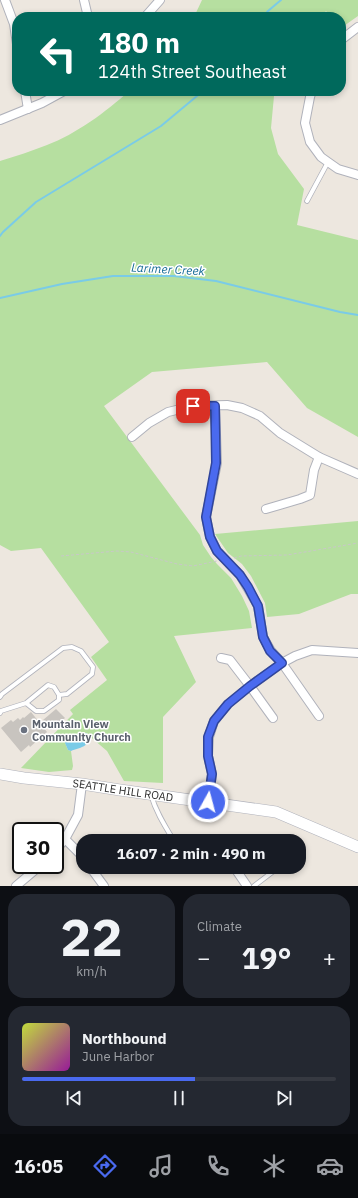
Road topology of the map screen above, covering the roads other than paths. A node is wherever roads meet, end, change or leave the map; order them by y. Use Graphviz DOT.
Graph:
graph roads {
  1 [pos="84,0"];
  2 [pos="160,0"];
  3 [pos="4,2"];
  4 [pos="87,12"];
  5 [pos="149,12"];
  6 [pos="12,20"];
  7 [pos="358,27"];
  8 [pos="346,36"];
  9 [pos="26,96"];
  10 [pos="55,96"];
  11 [pos="311,96"];
  12 [pos="28,109"];
  13 [pos="0,120"];
  14 [pos="328,162"];
  15 [pos="358,174"];
  16 [pos="306,201"];
  17 [pos="215,406"];
  18 [pos="132,437"];
  19 [pos="319,457"];
  20 [pos="358,474"];
  21 [pos="266,508"];
  22 [pos="358,653"];
  23 [pos="222,658"];
  24 [pos="282,663"];
  25 [pos="250,686"];
  26 [pos="59,695"];
  27 [pos="0,697"];
  28 [pos="26,703"];
  29 [pos="0,713"];
  30 [pos="319,716"];
  31 [pos="273,718"];
  32 [pos="0,774"];
  33 [pos="82,784"];
  34 [pos="151,794"];
  35 [pos="208,802"];
  36 [pos="170,834"];
  37 [pos="65,839"];
  38 [pos="358,847"];
  39 [pos="76,850"];
  40 [pos="31,874"];
  41 [pos="95,874"];
  42 [pos="239,874"];
  43 [pos="270,874"];
  44 [pos="18,885"];
  45 [pos="104,886"];
  46 [pos="247,886"];
  47 [pos="254,886"];
  1 -- 4 [label="street"];
  2 -- 5 [label="street"];
  3 -- 6 [label="street"];
  7 -- 8 [label="street"];
  9 -- 12 [label="street"];
  10 -- 12 [label="street"];
  11 -- 14 [label="street"];
  12 -- 13 [label="street"];
  14 -- 15 [label="street"];
  14 -- 16 [label="lane"];
  17 -- 18 [label="street"];
  17 -- 19 [label="street"];
  17 -- 24 [label="street"];
  19 -- 20 [label="street"];
  19 -- 21 [label="street"];
  22 -- 24 [label="street"];
  23 -- 25 [label="street"];
  24 -- 25 [label="street"];
  24 -- 30 [label="street"];
  25 -- 31 [label="street"];
  25 -- 35 [label="street"];
  26 -- 27 [label="lane"];
  26 -- 28 [label="lane"];
  26 -- 28 [label="lane"];
  28 -- 29 [label="lane"];
  32 -- 33 [label="main road, SEATTLE HILL ROAD"];
  33 -- 34 [label="main road, SEATTLE HILL ROAD"];
  33 -- 37 [label="street"];
  34 -- 35 [label="main road, SEATTLE HILL ROAD"];
  34 -- 36 [label="lane"];
  35 -- 38 [label="main road, SEATTLE HILL ROAD"];
  37 -- 39 [label="street"];
  40 -- 44 [label="street"];
  41 -- 45 [label="street"];
  42 -- 46 [label="street"];
  43 -- 47 [label="lane"];
}
